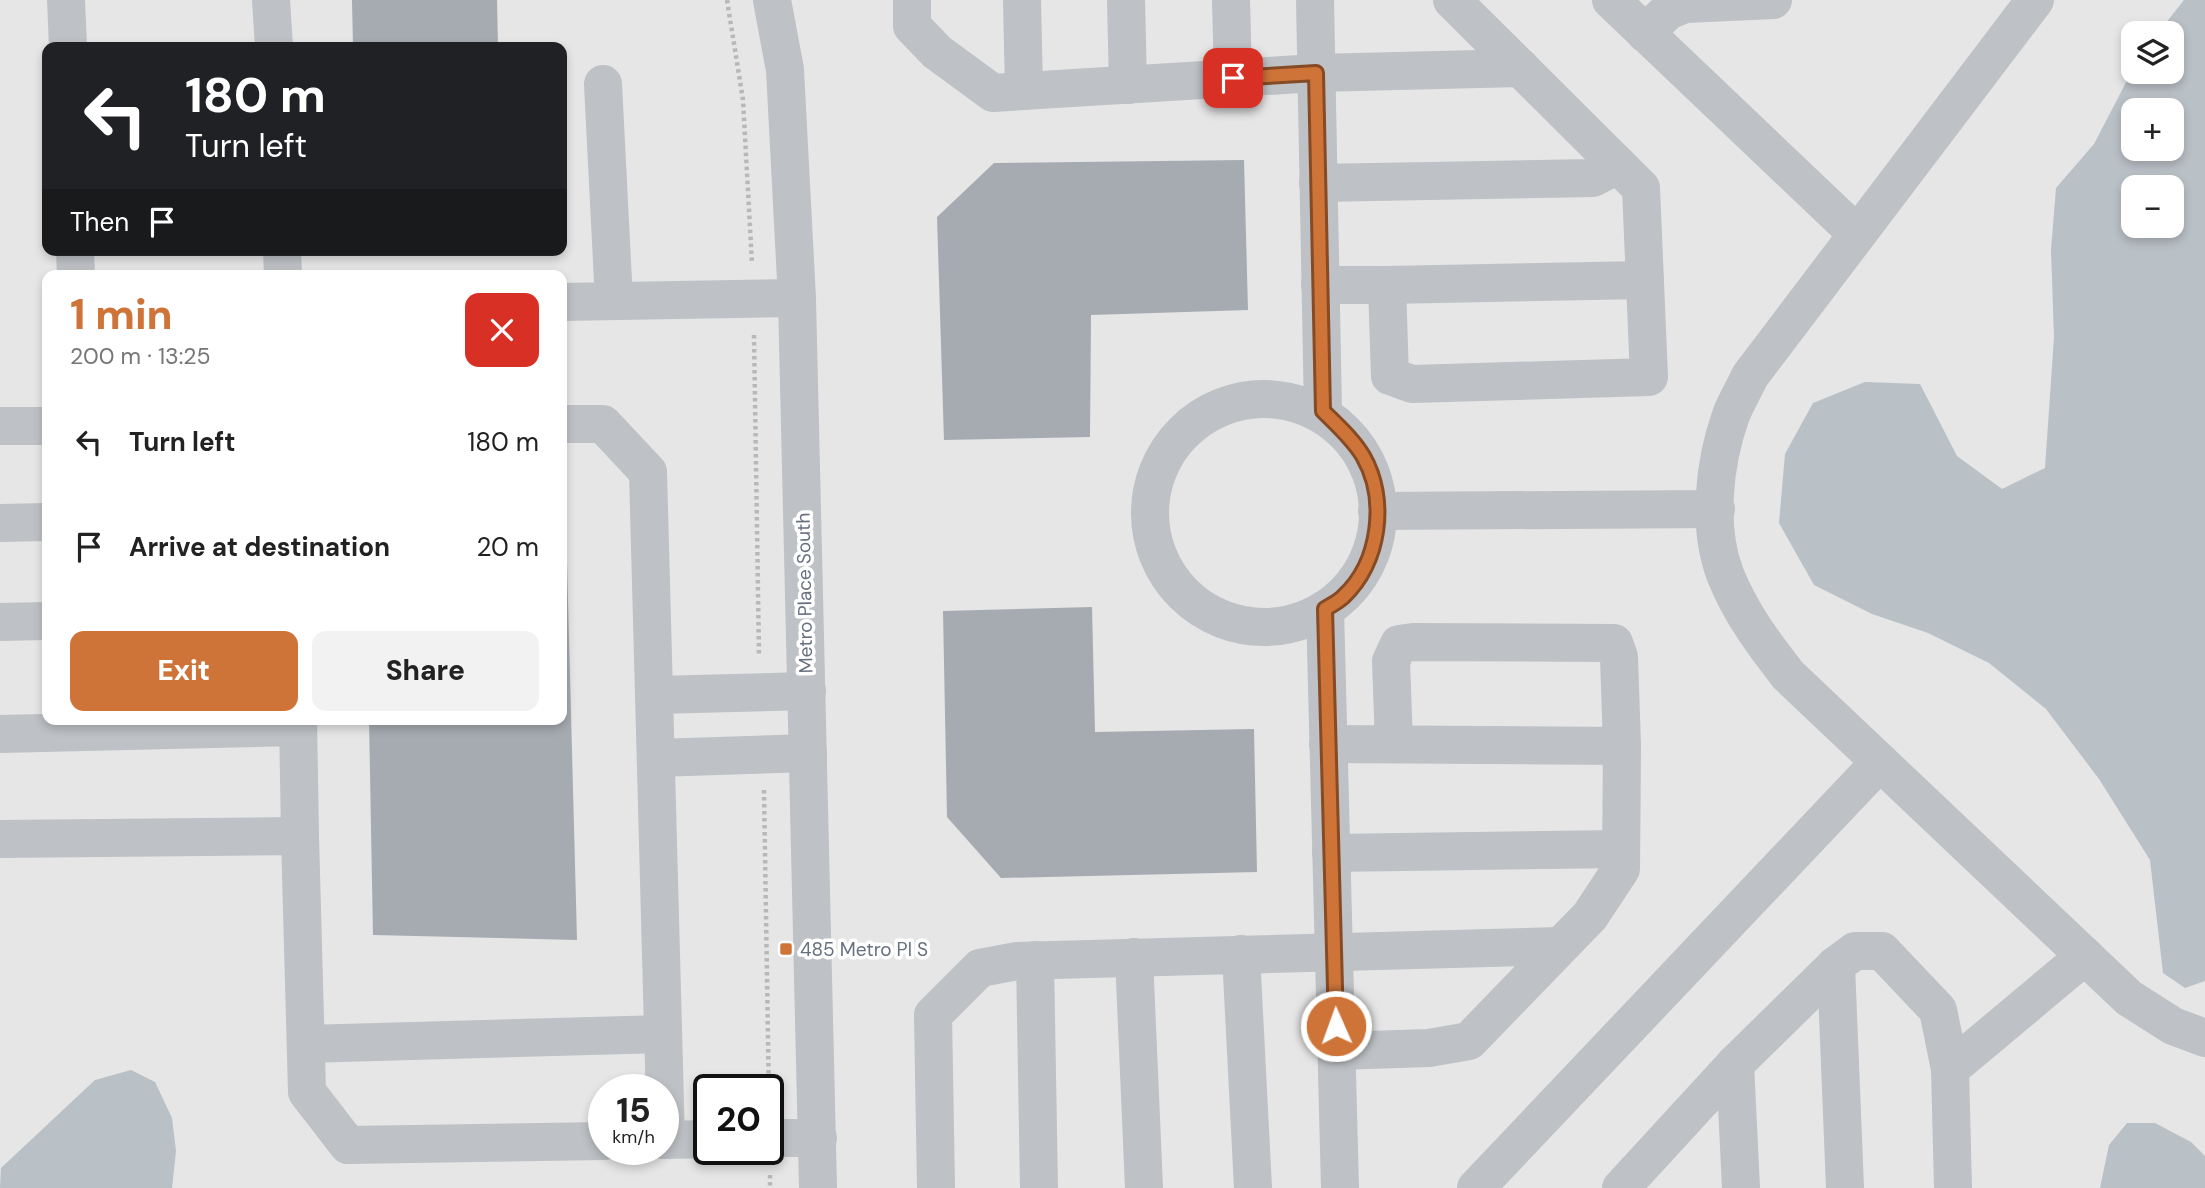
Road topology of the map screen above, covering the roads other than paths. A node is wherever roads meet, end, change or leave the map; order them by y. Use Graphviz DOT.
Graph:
graph roads {
  1 [pos="66,0"];
  2 [pos="271,0"];
  3 [pos="772,0"];
  4 [pos="912,0"];
  5 [pos="1021,0"];
  6 [pos="1126,0"];
  7 [pos="1231,0"];
  8 [pos="1315,0"];
  9 [pos="1452,0"];
  10 [pos="1611,0"];
  11 [pos="1773,0"];
  12 [pos="2019,5"];
  13 [pos="1646,33"];
  14 [pos="68,42"];
  15 [pos="274,42"];
  16 [pos="1521,68"];
  17 [pos="1316,73"];
  18 [pos="1233,78"];
  19 [pos="603,84"];
  20 [pos="1128,85"];
  21 [pos="1024,91"];
  22 [pos="1618,165"];
  23 [pos="1318,183"];
  24 [pos="1857,234"];
  25 [pos="1645,280"];
  26 [pos="1320,285"];
  27 [pos="1387,285"];
  28 [pos="797,298"];
  29 [pos="614,301"];
  30 [pos="567,302"];
  31 [pos="1323,411"];
  32 [pos="567,424"];
  33 [pos="0,426"];
  34 [pos="42,426"];
  35 [pos="1716,509"];
  36 [pos="1377,511"];
  37 [pos="42,522"];
  38 [pos="0,523"];
  39 [pos="1325,609"];
  40 [pos="42,621"];
  41 [pos="0,622"];
  42 [pos="807,691"];
  43 [pos="656,695"];
  44 [pos="244,725"];
  45 [pos="298,725"];
  46 [pos="0,734"];
  47 [pos="1328,744"];
  48 [pos="1394,744"];
  49 [pos="1622,746"];
  50 [pos="808,753"];
  51 [pos="656,758"];
  52 [pos="1880,762"];
  53 [pos="300,836"];
  54 [pos="0,839"];
  55 [pos="1621,849"];
  56 [pos="1331,853"];
  57 [pos="1559,946"];
  58 [pos="1334,951"];
  59 [pos="1241,954"];
  60 [pos="2085,956"];
  61 [pos="1134,957"];
  62 [pos="1035,960"];
  63 [pos="1836,965"];
  64 [pos="663,1034"];
  65 [pos="2205,1038"];
  66 [pos="306,1044"];
  67 [pos="1337,1051"];
  68 [pos="1735,1064"];
  69 [pos="1950,1069"];
  70 [pos="663,1074"];
  71 [pos="784,1138"];
  72 [pos="818,1138"];
  73 [pos="588,1141"];
  74 [pos="1635,1180"];
  75 [pos="818,1188"];
  76 [pos="936,1188"];
  77 [pos="1038,1188"];
  78 [pos="1144,1188"];
  79 [pos="1253,1188"];
  80 [pos="1340,1188"];
  81 [pos="1476,1188"];
  82 [pos="1741,1188"];
  83 [pos="1845,1188"];
  84 [pos="1952,1188"];
  1 -- 14 [label="street"];
  2 -- 15 [label="street"];
  3 -- 28 [label="street, Metro Place South"];
  4 -- 21 [label="street"];
  5 -- 21 [label="street"];
  6 -- 20 [label="street"];
  7 -- 18 [label="street"];
  8 -- 17 [label="street"];
  9 -- 16 [label="street"];
  10 -- 13 [label="street"];
  11 -- 13 [label="street"];
  12 -- 24 [label="street"];
  13 -- 24 [label="street"];
  16 -- 17 [label="street"];
  16 -- 22 [label="street"];
  17 -- 18 [label="street"];
  17 -- 23 [label="street"];
  18 -- 20 [label="street"];
  19 -- 29 [label="street"];
  20 -- 21 [label="street"];
  22 -- 23 [label="street"];
  22 -- 25 [label="street"];
  23 -- 26 [label="street"];
  24 -- 35 [label="street"];
  25 -- 27 [label="street"];
  25 -- 27 [label="street"];
  26 -- 27 [label="street"];
  26 -- 31 [label="street"];
  28 -- 29 [label="street"];
  28 -- 42 [label="street, Metro Place South"];
  29 -- 30 [label="street"];
  31 -- 36 [label="street"];
  31 -- 39 [label="street"];
  32 -- 43 [label="street"];
  33 -- 34 [label="street"];
  35 -- 36 [label="street"];
  35 -- 52 [label="street"];
  36 -- 39 [label="street"];
  37 -- 38 [label="street"];
  39 -- 47 [label="street"];
  40 -- 41 [label="street"];
  42 -- 43 [label="street"];
  42 -- 50 [label="street, Metro Place South"];
  43 -- 51 [label="street"];
  44 -- 46 [label="street"];
  45 -- 53 [label="street"];
  47 -- 48 [label="street"];
  47 -- 56 [label="street"];
  48 -- 49 [label="street"];
  48 -- 49 [label="street"];
  49 -- 55 [label="street"];
  50 -- 51 [label="street"];
  50 -- 72 [label="street, Metro Place South"];
  51 -- 64 [label="street"];
  52 -- 60 [label="street"];
  52 -- 81 [label="street"];
  53 -- 54 [label="street"];
  53 -- 66 [label="street"];
  55 -- 56 [label="street"];
  55 -- 57 [label="street"];
  56 -- 58 [label="street"];
  57 -- 58 [label="street"];
  57 -- 67 [label="street"];
  58 -- 59 [label="street"];
  58 -- 67 [label="street"];
  59 -- 61 [label="street"];
  59 -- 79 [label="street"];
  60 -- 65 [label="street"];
  60 -- 69 [label="street"];
  61 -- 62 [label="street"];
  61 -- 78 [label="street"];
  62 -- 76 [label="street"];
  62 -- 77 [label="street"];
  63 -- 68 [label="street"];
  63 -- 69 [label="street"];
  63 -- 83 [label="street"];
  64 -- 66 [label="street"];
  64 -- 70 [label="street"];
  66 -- 73 [label="street"];
  67 -- 80 [label="street"];
  68 -- 74 [label="street"];
  68 -- 82 [label="street"];
  69 -- 84 [label="street"];
  71 -- 72 [label="street"];
  72 -- 75 [label="street, Metro Place South"];
}
